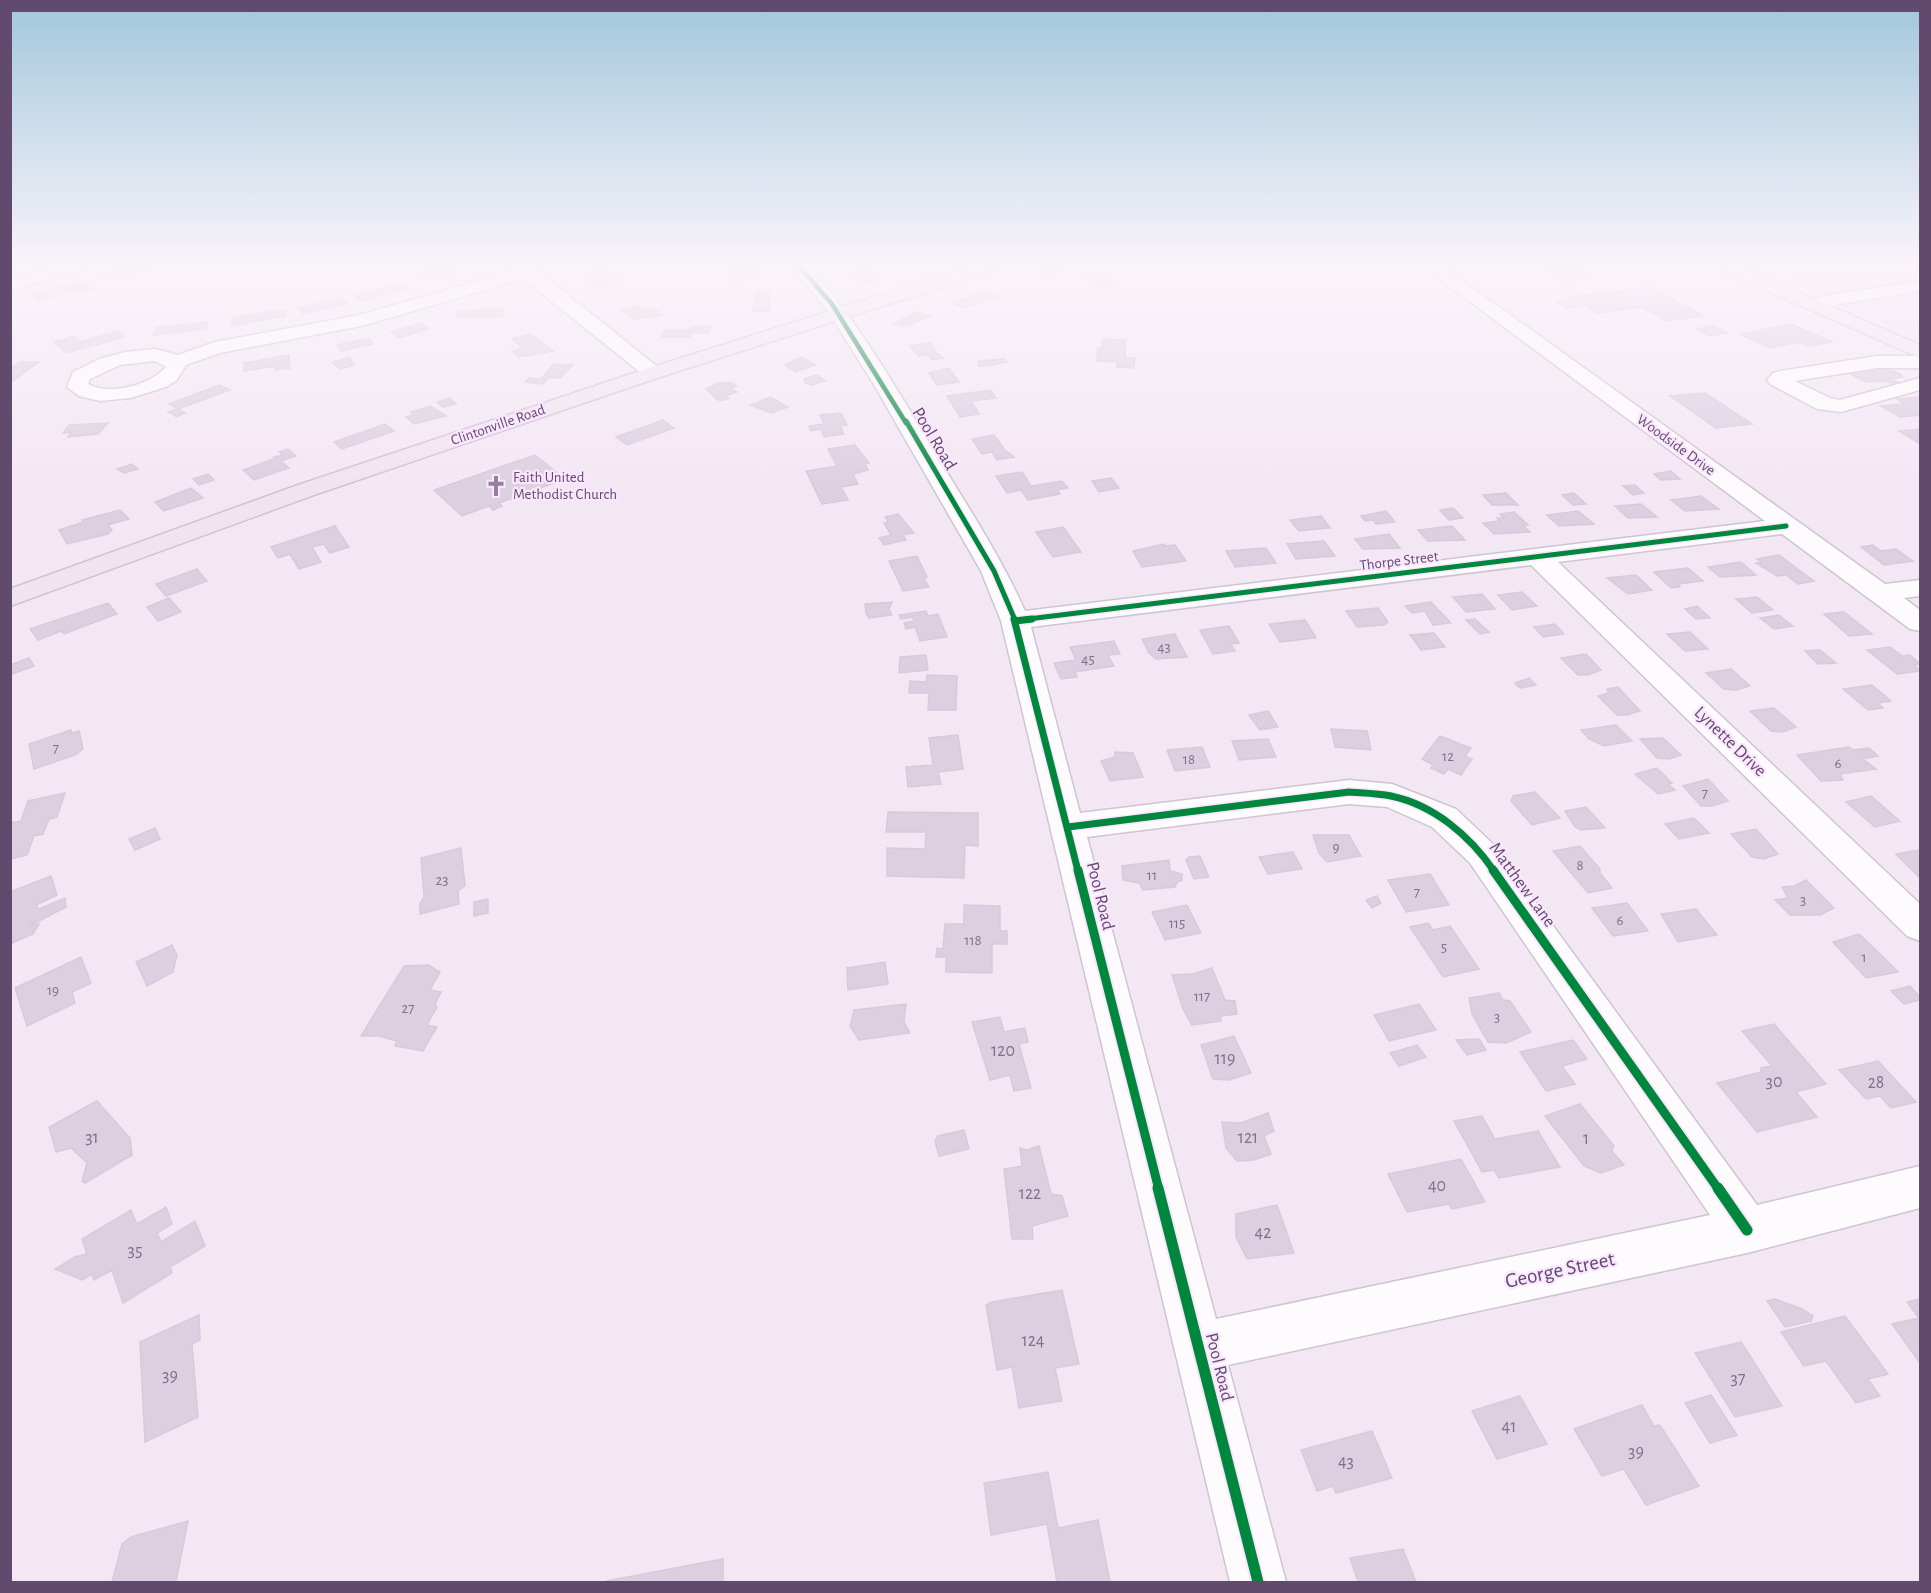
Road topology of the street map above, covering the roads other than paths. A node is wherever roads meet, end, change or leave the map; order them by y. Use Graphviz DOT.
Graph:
graph roads {
  1 [pos="255,340"];
  2 [pos="612,340"];
  3 [pos="757,340"];
  4 [pos="855,340"];
  5 [pos="1533,340"];
  6 [pos="1894,340"];
  7 [pos="1920,352"];
  8 [pos="176,362"];
  9 [pos="1920,362"];
  10 [pos="1818,371"];
  11 [pos="653,373"];
  12 [pos="1920,384"];
  13 [pos="1874,397"];
  14 [pos="1786,526"];
  15 [pos="1539,558"];
  16 [pos="1920,588"];
  17 [pos="1881,593"];
  18 [pos="10,598"];
  19 [pos="1015,621"];
  20 [pos="1920,623"];
  21 [pos="1068,827"];
  22 [pos="1920,926"];
  23 [pos="1920,1187"];
  24 [pos="1747,1230"];
  25 [pos="1199,1347"];
  26 [pos="1258,1582"];
  1 -- 8 [label="street"];
  2 -- 11 [label="street"];
  3 -- 11 [label="main road, Clintonville Road"];
  4 -- 19 [label="street, Pool Road"];
  5 -- 14 [label="street, Woodside Drive"];
  6 -- 7 [label="main road"];
  9 -- 10 [label="street"];
  10 -- 13 [label="street"];
  10 -- 13 [label="street"];
  11 -- 18 [label="main road, Clintonville Road"];
  12 -- 13 [label="street"];
  14 -- 15 [label="street, Thorpe Street"];
  14 -- 17 [label="street, Woodside Drive"];
  15 -- 19 [label="street, Thorpe Street"];
  15 -- 22 [label="street, Lynette Drive"];
  16 -- 17 [label="street"];
  17 -- 20 [label="street, Woodside Drive"];
  19 -- 21 [label="street, Pool Road"];
  21 -- 24 [label="street, Matthew Lane"];
  21 -- 25 [label="street, Pool Road"];
  23 -- 24 [label="street, George Street"];
  24 -- 25 [label="street, George Street"];
  25 -- 26 [label="street, Pool Road"];
}
